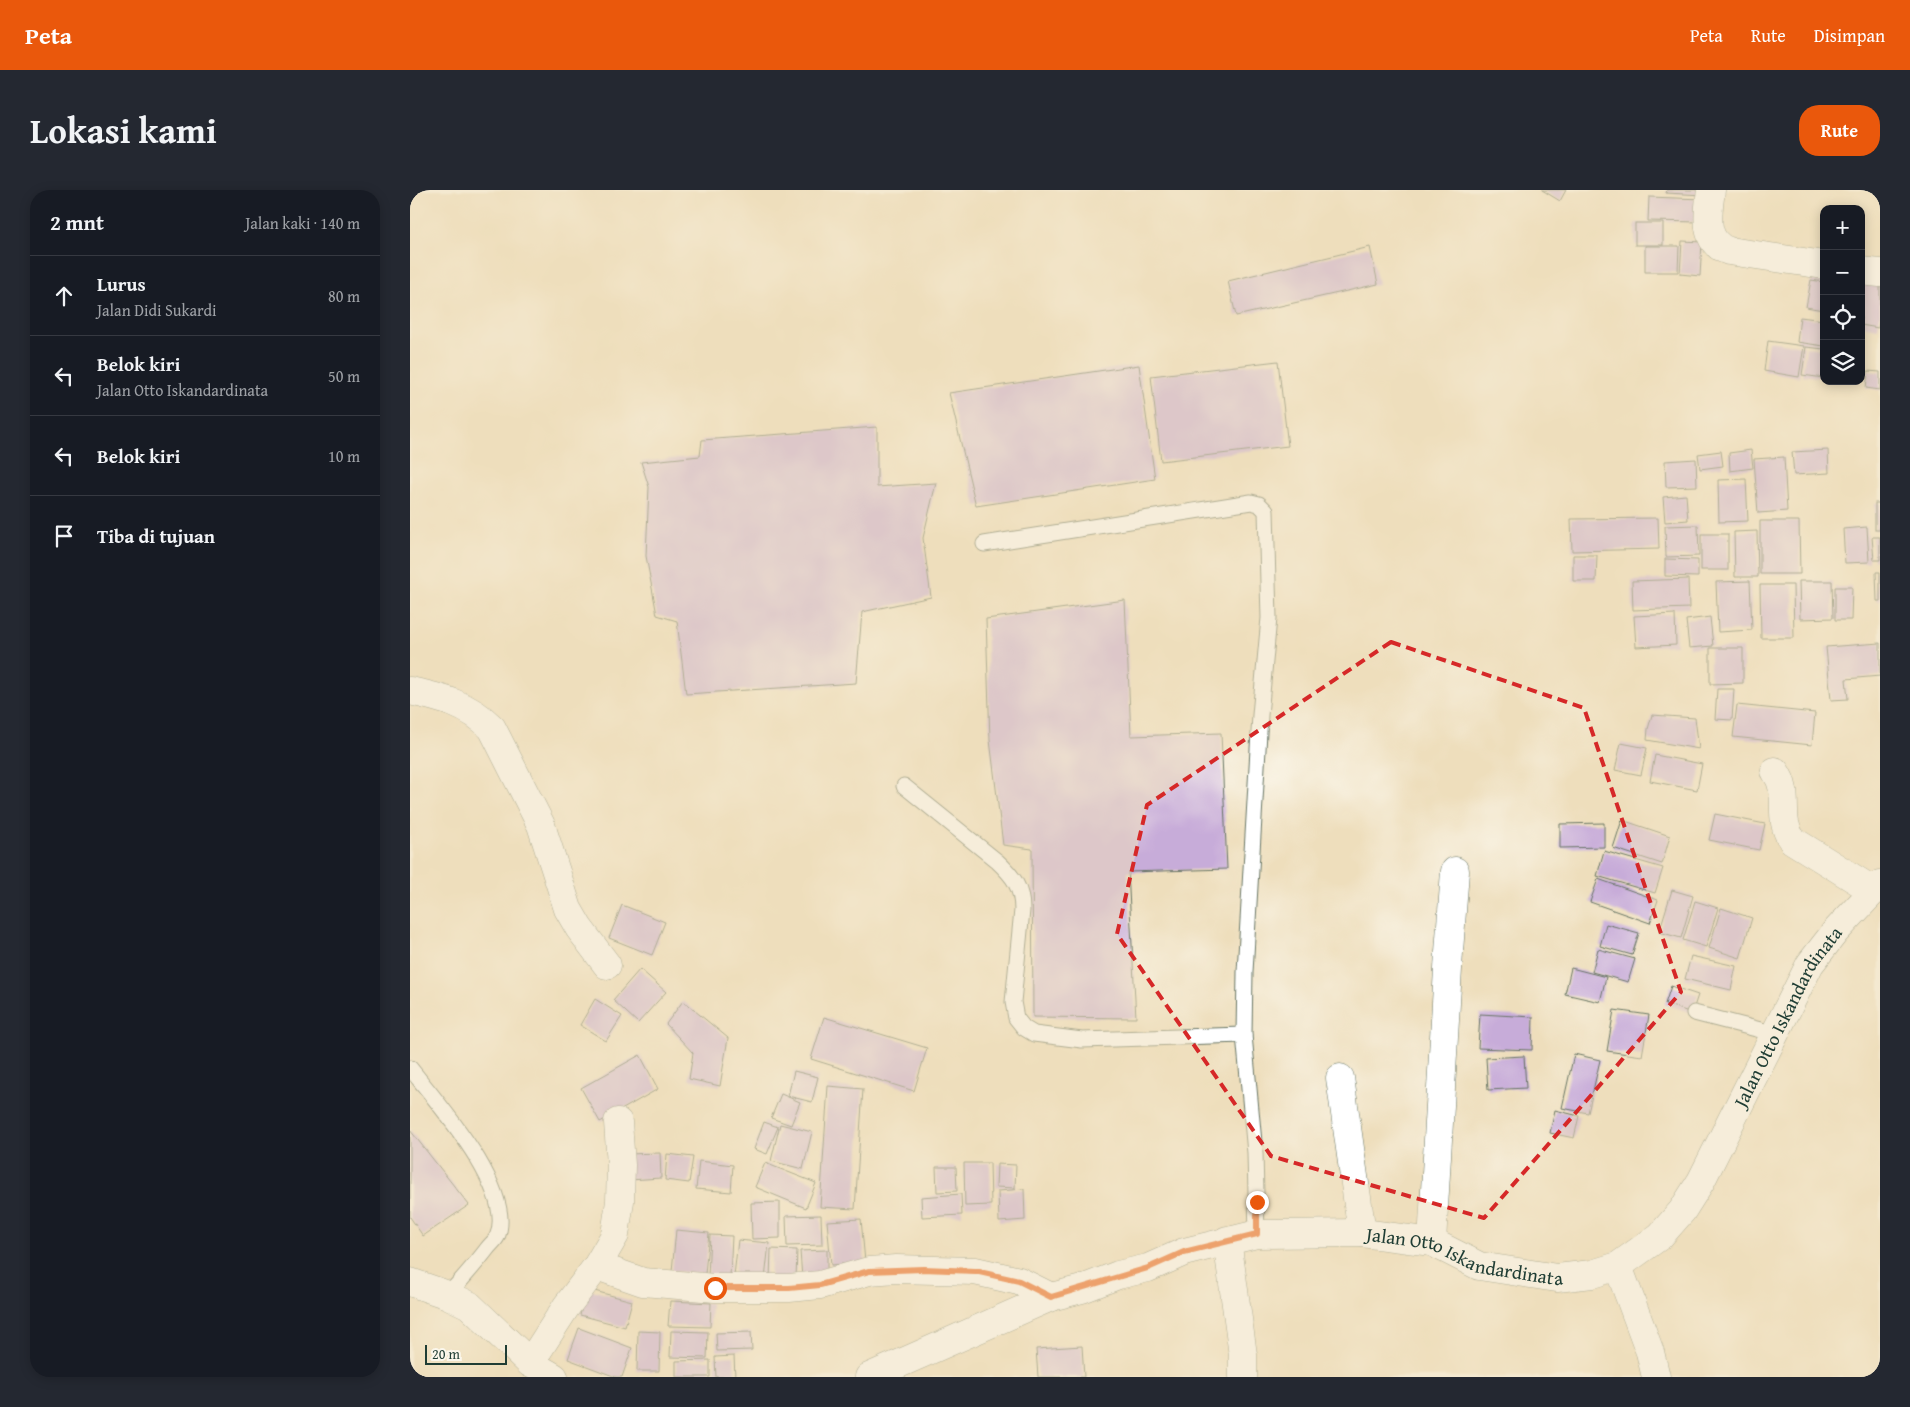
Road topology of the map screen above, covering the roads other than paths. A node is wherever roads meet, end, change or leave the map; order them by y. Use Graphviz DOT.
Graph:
graph roads {
  1 [pos="1710,190"];
  2 [pos="1820,264"];
  3 [pos="1865,271"];
  4 [pos="1880,273"];
  5 [pos="984,544"];
  6 [pos="410,691"];
  7 [pos="1775,772"];
  8 [pos="904,786"];
  9 [pos="1456,871"];
  10 [pos="1877,888"];
  11 [pos="607,965"];
  12 [pos="1694,1014"];
  13 [pos="1776,1034"];
  14 [pos="1244,1035"];
  15 [pos="410,1068"];
  16 [pos="1340,1078"];
  17 [pos="618,1122"];
  18 [pos="1362,1233"];
  19 [pos="1257,1234"];
  20 [pos="1227,1240"];
  21 [pos="1432,1242"];
  22 [pos="598,1266"];
  23 [pos="1618,1266"];
  24 [pos="410,1282"];
  25 [pos="448,1295"];
  26 [pos="1044,1300"];
  27 [pos="530,1363"];
  28 [pos="554,1377"];
  29 [pos="869,1377"];
  30 [pos="1243,1377"];
  31 [pos="1656,1377"];
  1 -- 2 [label="street"];
  3 -- 4 [label="street"];
  5 -- 14 [label="lane"];
  6 -- 11 [label="street"];
  7 -- 10 [label="street"];
  8 -- 14 [label="lane"];
  9 -- 21 [label="street"];
  10 -- 13 [label="street, Jalan Otto Iskandardinata"];
  12 -- 13 [label="lane"];
  13 -- 23 [label="street, Jalan Otto Iskandardinata"];
  14 -- 19 [label="lane"];
  15 -- 25 [label="lane"];
  16 -- 18 [label="street"];
  17 -- 22 [label="street"];
  18 -- 19 [label="street, Jalan Otto Iskandardinata"];
  18 -- 21 [label="street, Jalan Otto Iskandardinata"];
  19 -- 20 [label="street, Jalan Otto Iskandardinata"];
  20 -- 26 [label="street, Jalan Otto Iskandardinata"];
  20 -- 30 [label="street"];
  21 -- 23 [label="street, Jalan Otto Iskandardinata"];
  22 -- 26 [label="street"];
  22 -- 27 [label="street"];
  23 -- 31 [label="street"];
  24 -- 25 [label="street"];
  25 -- 27 [label="street"];
  26 -- 29 [label="street, Jalan Otto Iskandardinata"];
  27 -- 28 [label="street"];
}
